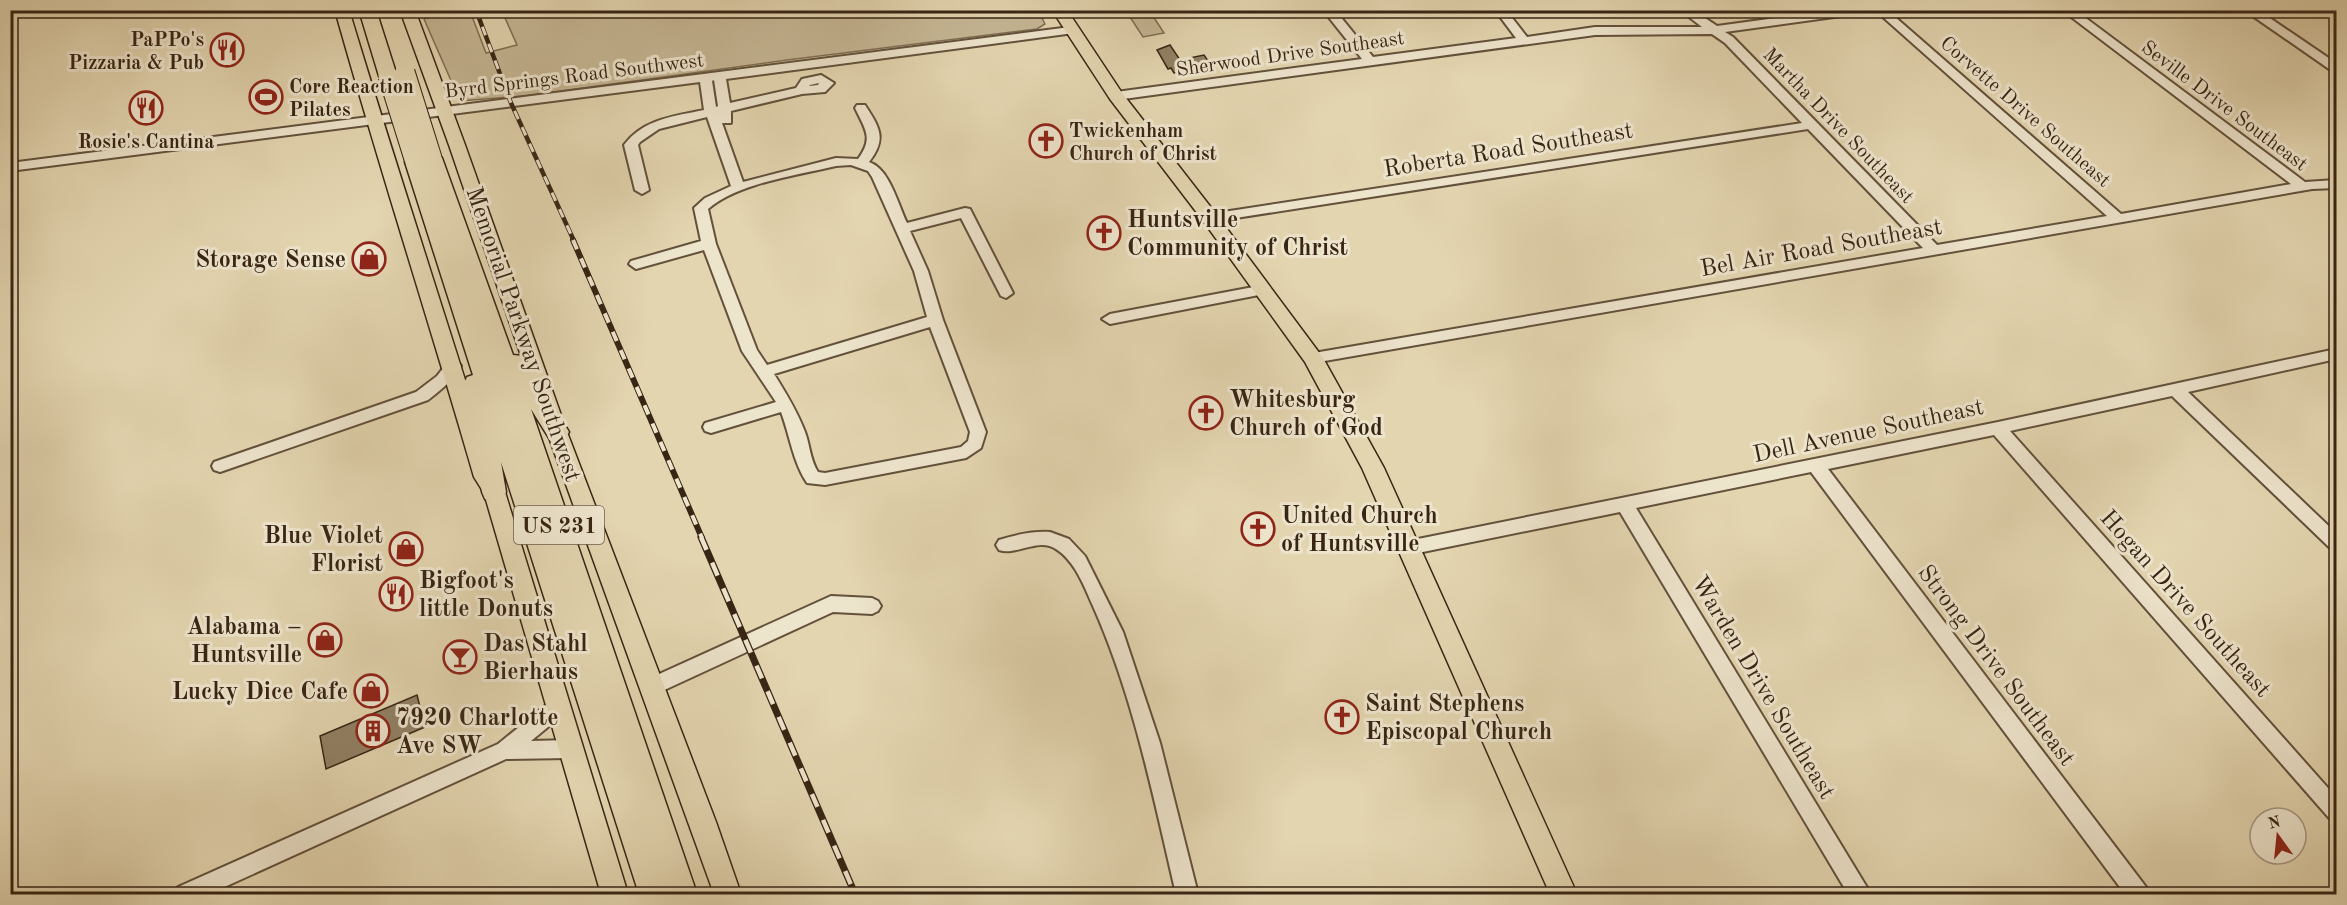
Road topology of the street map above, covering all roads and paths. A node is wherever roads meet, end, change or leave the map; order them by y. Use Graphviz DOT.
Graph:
graph roads {
  1 [pos="342,10"];
  2 [pos="368,10"];
  3 [pos="383,10"];
  4 [pos="407,10"];
  5 [pos="1059,10"];
  6 [pos="1328,10"];
  7 [pos="1500,10"];
  8 [pos="1685,10"];
  9 [pos="1863,10"];
  10 [pos="1880,10"];
  11 [pos="2067,10"];
  12 [pos="2249,10"];
  13 [pos="1715,30"];
  14 [pos="1070,31"];
  15 [pos="1523,40"];
  16 [pos="1370,61"];
  17 [pos="2337,68"];
  18 [pos="396,74"];
  19 [pos="431,76"];
  20 [pos="720,77"];
  21 [pos="706,79"];
  22 [pos="364,85"];
  23 [pos="802,90"];
  24 [pos="1116,96"];
  25 [pos="861,108"];
  26 [pos="444,110"];
  27 [pos="718,110"];
  28 [pos="375,120"];
  29 [pos="1812,125"];
  30 [pos="457,145"];
  31 [pos="386,161"];
  32 [pos="862,163"];
  33 [pos="10,167"];
  34 [pos="2337,184"];
  35 [pos="743,187"];
  36 [pos="2303,187"];
  37 [pos="642,190"];
  38 [pos="1210,218"];
  39 [pos="2119,219"];
  40 [pos="902,229"];
  41 [pos="709,244"];
  42 [pos="1933,250"];
  43 [pos="636,264"];
  44 [pos="1264,290"];
  45 [pos="1006,293"];
  46 [pos="471,297"];
  47 [pos="1110,319"];
  48 [pos="935,320"];
  49 [pos="2337,354"];
  50 [pos="1313,358"];
  51 [pos="453,366"];
  52 [pos="763,372"];
  53 [pos="2176,391"];
  54 [pos="422,396"];
  55 [pos="464,403"];
  56 [pos="786,405"];
  57 [pos="711,427"];
  58 [pos="1998,428"];
  59 [pos="557,432"];
  60 [pos="220,466"];
  61 [pos="1816,466"];
  62 [pos="494,492"];
  63 [pos="1625,504"];
  64 [pos="2337,543"];
  65 [pos="1005,545"];
  66 [pos="1408,548"];
  67 [pos="872,606"];
  68 [pos="653,686"];
  69 [pos="558,707"];
  70 [pos="570,749"];
  71 [pos="505,750"];
  72 [pos="2337,811"];
  73 [pos="186,894"];
  74 [pos="615,894"];
  75 [pos="654,894"];
  76 [pos="682,894"];
  77 [pos="728,894"];
  78 [pos="1187,894"];
  79 [pos="1564,894"];
  80 [pos="1860,894"];
  81 [pos="2138,894"];
  1 -- 22 [label="main road"];
  2 -- 18 [label="highway, Memorial Parkway Southwest"];
  3 -- 18 [label="highway, Memorial Parkway Southwest"];
  4 -- 19 [label="main road, Memorial Parkway Southwest"];
  5 -- 14 [label="main road"];
  6 -- 16 [label="street"];
  7 -- 15 [label="street"];
  8 -- 13 [label="street, Martha Drive Southeast"];
  9 -- 13 [label="street, Sherwood Drive Southeast"];
  10 -- 39 [label="street, Corvette Drive Southeast"];
  11 -- 36 [label="street, Seville Drive Southeast"];
  12 -- 17 [label="street"];
  13 -- 15 [label="street, Sherwood Drive Southeast"];
  13 -- 29 [label="street, Martha Drive Southeast"];
  14 -- 20 [label="street, Byrd Springs Road Southwest"];
  14 -- 24 [label="main road"];
  15 -- 16 [label="street, Sherwood Drive Southeast"];
  16 -- 24 [label="street, Sherwood Drive Southeast"];
  18 -- 46 [label="highway, Memorial Parkway Southwest / US 231, bridge"];
  19 -- 22 [label="main road"];
  19 -- 26 [label="main road, Memorial Parkway Southwest"];
  20 -- 21 [label="street, Byrd Springs Road Southwest"];
  20 -- 27 [label="street"];
  21 -- 26 [label="street, Byrd Springs Road Southwest"];
  21 -- 27 [label="street"];
  22 -- 28 [label="main road"];
  23 -- 27 [label="street"];
  24 -- 38 [label="main road"];
  25 -- 32 [label="street"];
  26 -- 28 [label="street, Byrd Springs Road Southwest"];
  26 -- 30 [label="main road, Memorial Parkway Southwest"];
  27 -- 35 [label="street"];
  27 -- 37 [label="street"];
  28 -- 31 [label="main road"];
  28 -- 33 [label="street, Byrd Springs Road Southwest"];
  29 -- 38 [label="street, Roberta Road Southeast"];
  29 -- 42 [label="street, Martha Drive Southeast"];
  30 -- 31 [label="main road"];
  30 -- 59 [label="main road, Memorial Parkway Southwest"];
  31 -- 51 [label="main road"];
  32 -- 35 [label="street"];
  32 -- 40 [label="street"];
  34 -- 36 [label="street, Bel Air Road Southeast"];
  35 -- 41 [label="street"];
  36 -- 39 [label="street, Bel Air Road Southeast"];
  38 -- 44 [label="main road"];
  39 -- 42 [label="street, Bel Air Road Southeast"];
  40 -- 45 [label="street"];
  40 -- 48 [label="street"];
  41 -- 43 [label="street"];
  41 -- 52 [label="street"];
  42 -- 50 [label="street, Bel Air Road Southeast"];
  44 -- 47 [label="street"];
  44 -- 50 [label="main road"];
  46 -- 59 [label="highway"];
  46 -- 62 [label="highway"];
  46 -- 75 [label="highway, Memorial Parkway Southwest / US 231"];
  46 -- 76 [label="highway, Memorial Parkway Southwest / US 231"];
  48 -- 52 [label="street"];
  48 -- 56 [label="street"];
  49 -- 53 [label="street, Dell Avenue Southeast"];
  50 -- 66 [label="main road"];
  51 -- 54 [label="street"];
  51 -- 55 [label="main road"];
  52 -- 56 [label="street"];
  53 -- 58 [label="street, Dell Avenue Southeast"];
  53 -- 64 [label="street"];
  54 -- 55 [label="street"];
  54 -- 60 [label="street"];
  55 -- 62 [label="main road"];
  56 -- 57 [label="street"];
  58 -- 61 [label="street, Dell Avenue Southeast"];
  58 -- 72 [label="street, Hogan Drive Southeast"];
  59 -- 68 [label="main road, Memorial Parkway Southwest"];
  61 -- 63 [label="street, Dell Avenue Southeast"];
  61 -- 81 [label="street, Strong Drive Southeast"];
  62 -- 69 [label="main road"];
  63 -- 66 [label="street, Dell Avenue Southeast"];
  63 -- 80 [label="street, Warden Drive Southeast"];
  65 -- 78 [label="street"];
  66 -- 79 [label="main road"];
  67 -- 68 [label="street"];
  68 -- 77 [label="main road, Memorial Parkway Southwest"];
  69 -- 70 [label="main road"];
  69 -- 71 [label="street"];
  70 -- 71 [label="street"];
  70 -- 74 [label="main road"];
  71 -- 73 [label="street"];
}
